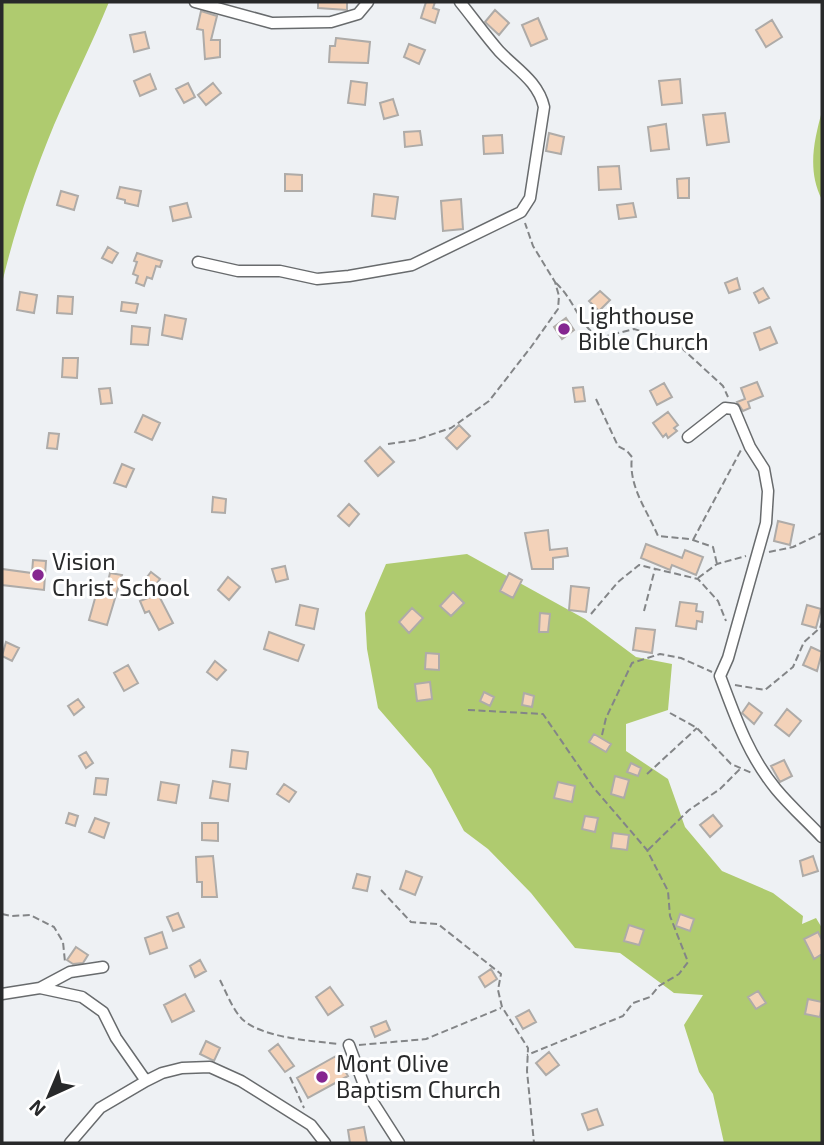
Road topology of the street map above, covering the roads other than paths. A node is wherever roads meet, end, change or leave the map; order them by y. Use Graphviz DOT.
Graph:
graph roads {
  1 [pos="195,2"];
  2 [pos="368,2"];
  3 [pos="460,2"];
  4 [pos="198,262"];
  5 [pos="688,437"];
  6 [pos="822,837"];
  7 [pos="103,967"];
  8 [pos="40,988"];
  9 [pos="2,994"];
  10 [pos="349,1045"];
  11 [pos="146,1081"];
  12 [pos="70,1143"];
  13 [pos="325,1143"];
  14 [pos="399,1143"];
  1 -- 2 [label="street"];
  3 -- 4 [label="street"];
  5 -- 6 [label="street"];
  7 -- 8 [label="street"];
  8 -- 9 [label="street"];
  8 -- 11 [label="street"];
  10 -- 14 [label="street"];
  11 -- 12 [label="street"];
  11 -- 13 [label="street"];
}
